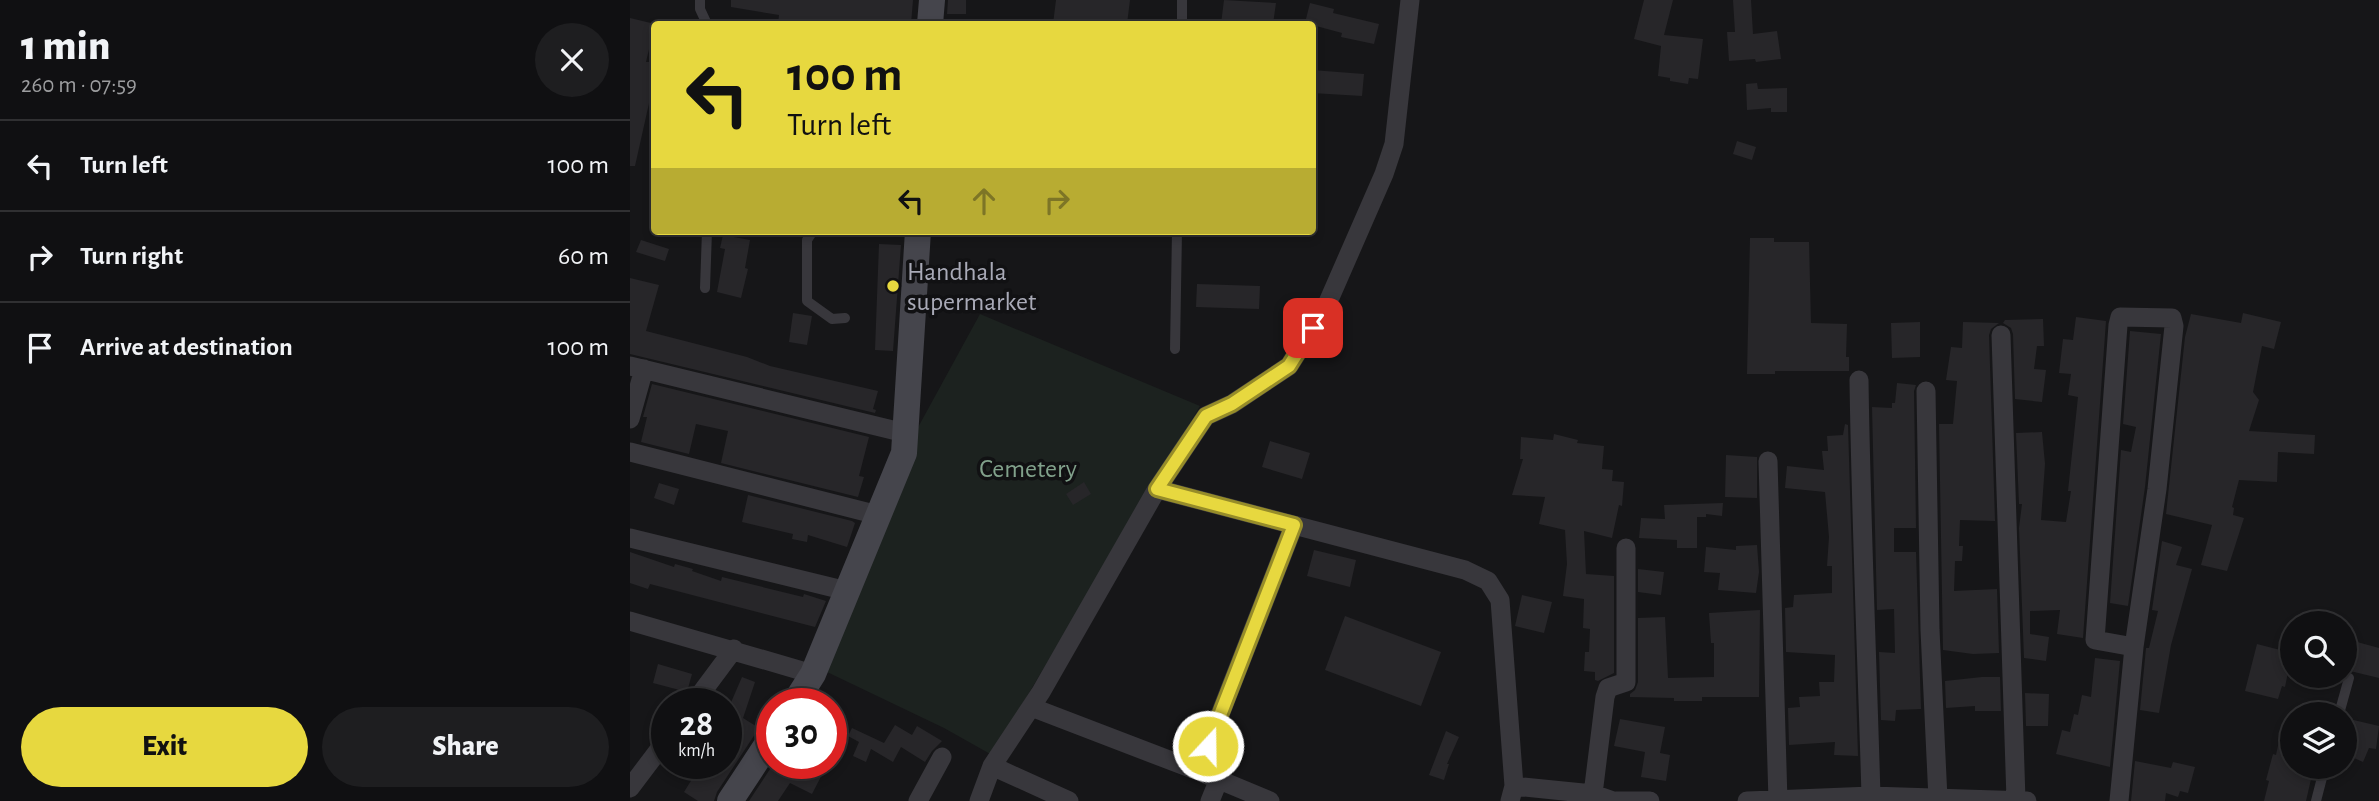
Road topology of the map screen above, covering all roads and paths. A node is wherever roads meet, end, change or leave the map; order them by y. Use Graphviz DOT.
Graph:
graph roads {
  1 [pos="700,0"];
  2 [pos="932,0"];
  3 [pos="1182,0"];
  4 [pos="1410,0"];
  5 [pos="706,21"];
  6 [pos="930,21"];
  7 [pos="1182,21"];
  8 [pos="707,235"];
  9 [pos="810,235"];
  10 [pos="918,235"];
  11 [pos="1177,235"];
  12 [pos="705,288"];
  13 [pos="845,317"];
  14 [pos="2001,335"];
  15 [pos="1175,349"];
  16 [pos="637,368"];
  17 [pos="1859,380"];
  18 [pos="1926,391"];
  19 [pos="630,419"];
  20 [pos="905,433"];
  21 [pos="630,452"];
  22 [pos="1768,461"];
  23 [pos="1157,489"];
  24 [pos="878,515"];
  25 [pos="1294,525"];
  26 [pos="630,538"];
  27 [pos="1626,548"];
  28 [pos="847,591"];
  29 [pos="630,621"];
  30 [pos="2134,647"];
  31 [pos="734,649"];
  32 [pos="813,674"];
  33 [pos="705,688"];
  34 [pos="804,688"];
  35 [pos="1031,707"];
  36 [pos="942,757"];
  37 [pos="651,760"];
  38 [pos="756,761"];
  39 [pos="992,766"];
  40 [pos="1198,771"];
  41 [pos="1219,779"];
  42 [pos="2322,779"];
  43 [pos="630,788"];
  44 [pos="1512,794"];
  45 [pos="1594,794"];
  46 [pos="1871,796"];
  47 [pos="1938,799"];
  48 [pos="1062,800"];
  49 [pos="1778,800"];
  50 [pos="730,801"];
  51 [pos="918,801"];
  52 [pos="979,801"];
  53 [pos="1210,801"];
  54 [pos="1270,801"];
  55 [pos="1614,801"];
  56 [pos="1650,801"];
  57 [pos="1747,801"];
  58 [pos="2021,801"];
  59 [pos="2119,801"];
  60 [pos="2316,801"];
  1 -- 5 [label="lane"];
  2 -- 6 [label="street"];
  3 -- 7 [label="lane"];
  4 -- 23 [label="street"];
  8 -- 12 [label="lane"];
  9 -- 13 [label="lane"];
  10 -- 20 [label="street"];
  11 -- 15 [label="lane"];
  14 -- 58 [label="street"];
  16 -- 19 [label="street"];
  16 -- 20 [label="street"];
  17 -- 46 [label="street"];
  18 -- 47 [label="street"];
  20 -- 24 [label="street"];
  21 -- 24 [label="street"];
  22 -- 49 [label="street"];
  23 -- 25 [label="street"];
  23 -- 35 [label="street"];
  24 -- 28 [label="street"];
  25 -- 40 [label="street"];
  25 -- 44 [label="street"];
  26 -- 28 [label="street"];
  27 -- 45 [label="street"];
  28 -- 32 [label="street"];
  29 -- 31 [label="street"];
  30 -- 30 [label="street"];
  30 -- 59 [label="street"];
  31 -- 32 [label="street"];
  31 -- 33 [label="street"];
  32 -- 34 [label="street"];
  35 -- 39 [label="street"];
  35 -- 40 [label="street"];
  36 -- 51 [label="street"];
  37 -- 43 [label="street"];
  38 -- 50 [label="street"];
  39 -- 48 [label="street"];
  39 -- 52 [label="street"];
  40 -- 41 [label="street"];
  41 -- 53 [label="street"];
  41 -- 54 [label="street"];
  42 -- 60 [label="lane"];
  44 -- 45 [label="street"];
  45 -- 55 [label="street"];
  46 -- 47 [label="street"];
  46 -- 49 [label="street"];
  47 -- 58 [label="street"];
  49 -- 57 [label="street"];
  55 -- 56 [label="street"];
}
